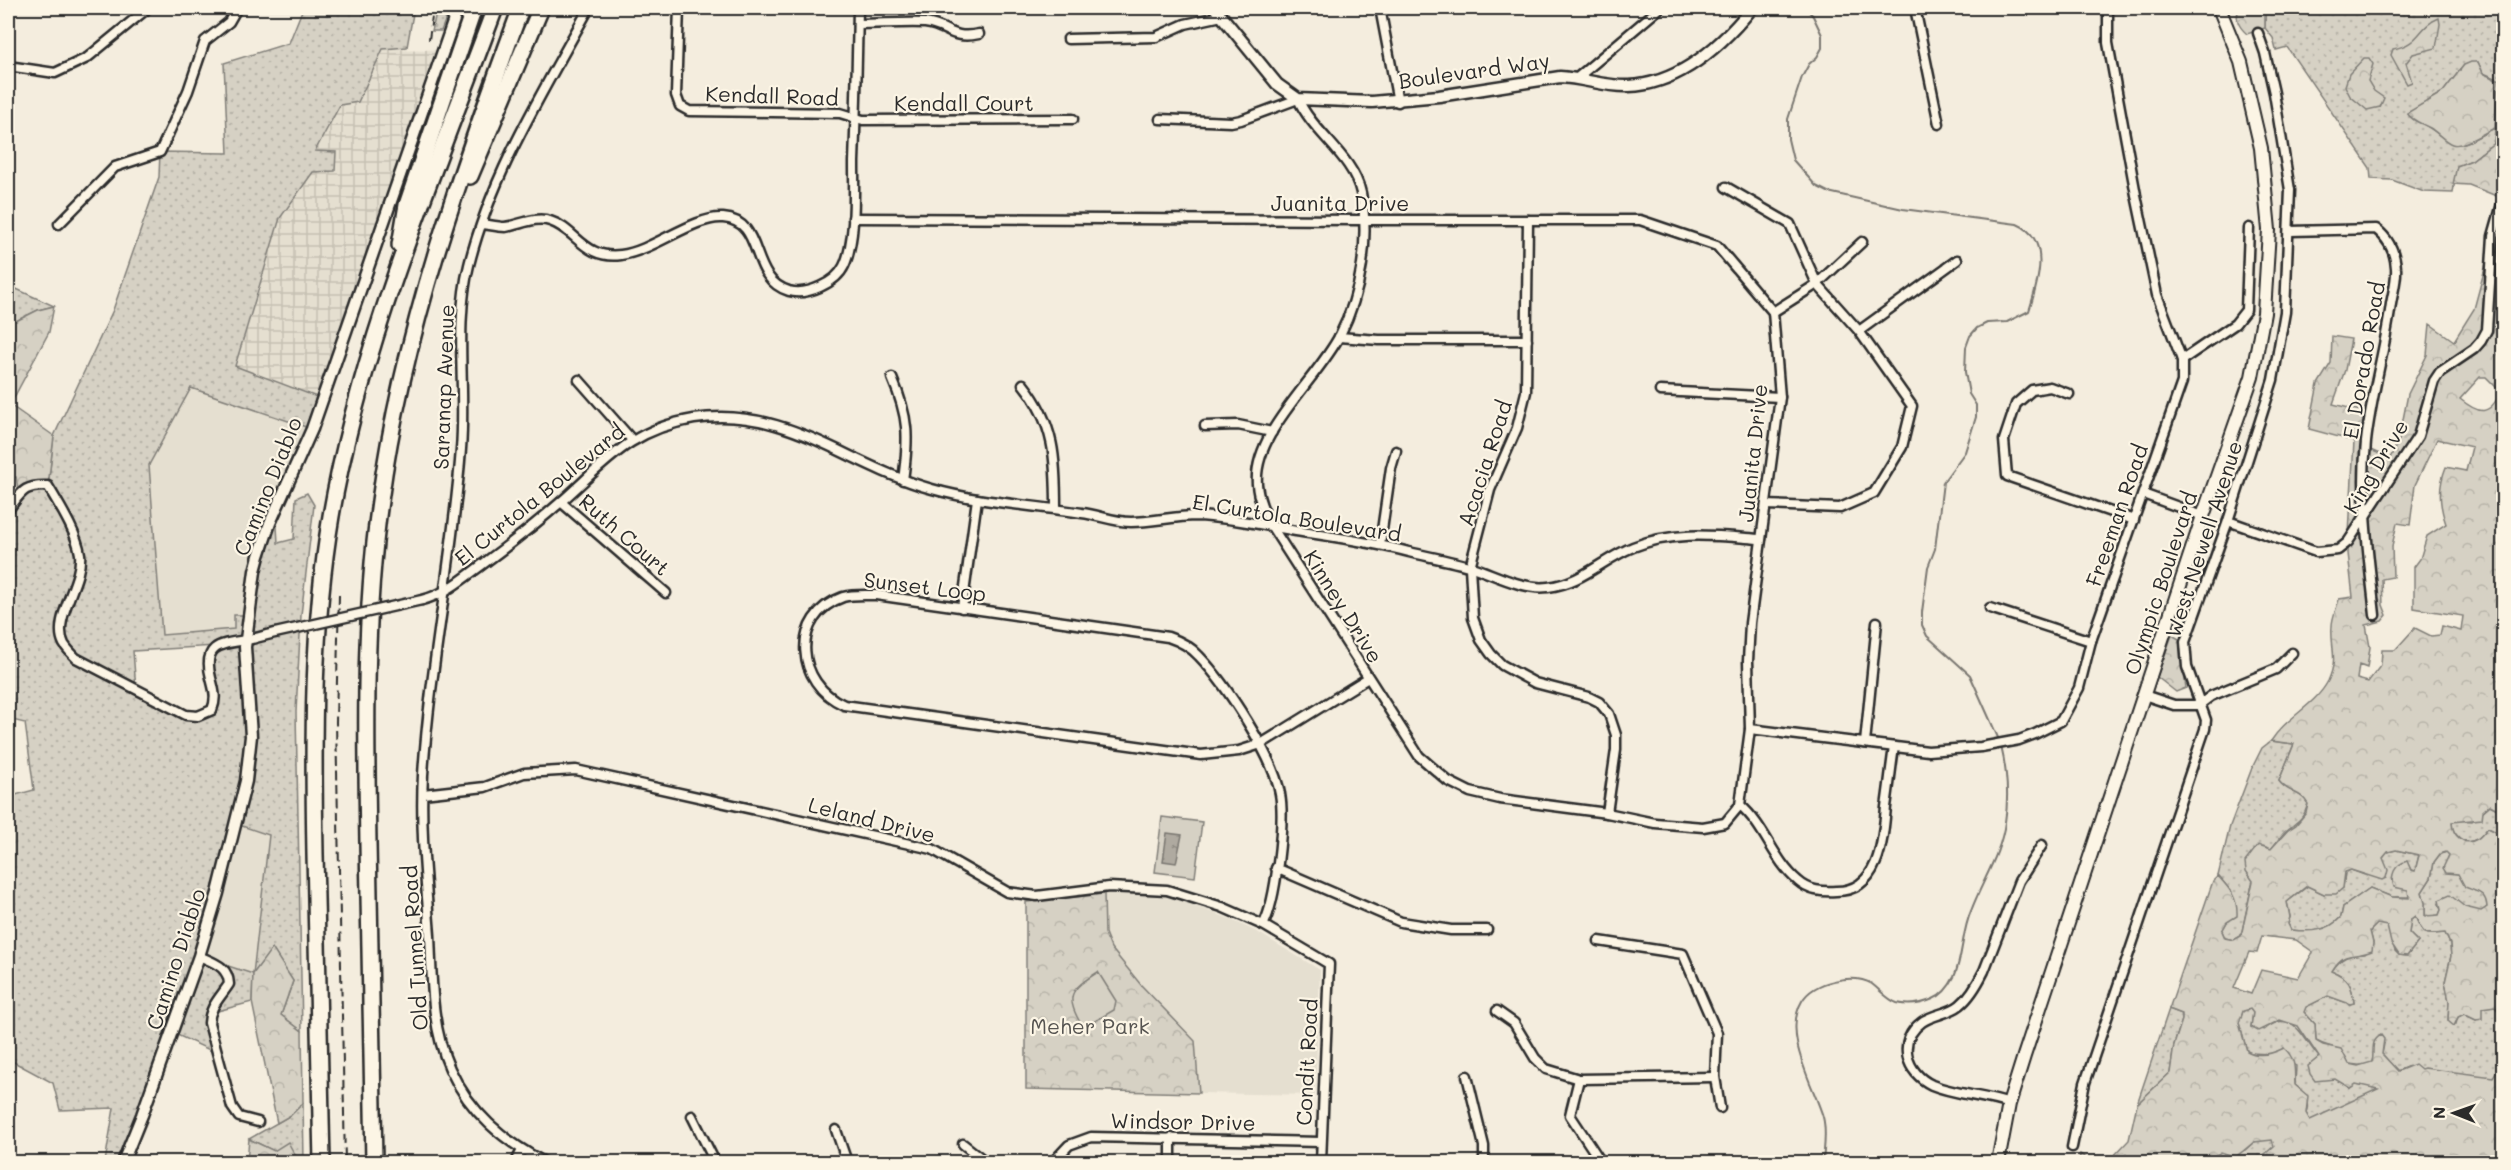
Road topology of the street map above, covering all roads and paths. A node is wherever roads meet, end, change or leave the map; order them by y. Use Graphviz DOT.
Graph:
graph roads {
  1 [pos="148,8"];
  2 [pos="237,8"];
  3 [pos="458,8"];
  4 [pos="474,8"];
  5 [pos="483,8"];
  6 [pos="495,8"];
  7 [pos="521,8"];
  8 [pos="541,8"];
  9 [pos="589,8"];
  10 [pos="679,8"];
  11 [pos="858,8"];
  12 [pos="1380,8"];
  13 [pos="1660,8"];
  14 [pos="1752,8"];
  15 [pos="1915,8"];
  16 [pos="2108,8"];
  17 [pos="2219,8"];
  18 [pos="1219,12"];
  19 [pos="858,24"];
  20 [pos="2258,33"];
  21 [pos="979,34"];
  22 [pos="1068,39"];
  23 [pos="8,66"];
  24 [pos="1577,78"];
  25 [pos="1298,99"];
  26 [pos="1398,102"];
  27 [pos="855,118"];
  28 [pos="1073,119"];
  29 [pos="1161,119"];
  30 [pos="1939,124"];
  31 [pos="432,170"];
  32 [pos="1726,187"];
  33 [pos="2504,197"];
  34 [pos="853,218"];
  35 [pos="1363,220"];
  36 [pos="1528,220"];
  37 [pos="483,224"];
  38 [pos="59,225"];
  39 [pos="2249,228"];
  40 [pos="2290,231"];
  41 [pos="1862,242"];
  42 [pos="434,259"];
  43 [pos="1957,260"];
  44 [pos="397,276"];
  45 [pos="1817,284"];
  46 [pos="1773,312"];
  47 [pos="1859,331"];
  48 [pos="1339,337"];
  49 [pos="1527,340"];
  50 [pos="2182,360"];
  51 [pos="892,378"];
  52 [pos="579,380"];
  53 [pos="1023,384"];
  54 [pos="1660,391"];
  55 [pos="2069,394"];
  56 [pos="1780,397"];
  57 [pos="1205,426"];
  58 [pos="1272,432"];
  59 [pos="632,440"];
  60 [pos="1396,451"];
  61 [pos="903,480"];
  62 [pos="2143,494"];
  63 [pos="977,499"];
  64 [pos="561,502"];
  65 [pos="1766,505"];
  66 [pos="1056,509"];
  67 [pos="8,510"];
  68 [pos="2203,516"];
  69 [pos="2365,519"];
  70 [pos="2134,520"];
  71 [pos="2228,521"];
  72 [pos="1272,527"];
  73 [pos="1761,539"];
  74 [pos="1380,544"];
  75 [pos="1470,567"];
  76 [pos="444,593"];
  77 [pos="666,593"];
  78 [pos="962,608"];
  79 [pos="1990,608"];
  80 [pos="2375,615"];
  81 [pos="1877,622"];
  82 [pos="246,640"];
  83 [pos="2091,641"];
  84 [pos="2292,652"];
  85 [pos="1368,678"];
  86 [pos="2144,695"];
  87 [pos="2199,705"];
  88 [pos="1750,729"];
  89 [pos="1865,742"];
  90 [pos="1261,744"];
  91 [pos="1894,747"];
  92 [pos="423,794"];
  93 [pos="1740,805"];
  94 [pos="1607,813"];
  95 [pos="2042,845"];
  96 [pos="1276,868"];
  97 [pos="1263,925"];
  98 [pos="1487,930"];
  99 [pos="1599,941"];
  100 [pos="199,956"];
  101 [pos="1329,964"];
  102 [pos="1497,1011"];
  103 [pos="1467,1076"];
  104 [pos="1715,1077"];
  105 [pos="1579,1079"];
  106 [pos="2009,1104"];
  107 [pos="1720,1108"];
  108 [pos="692,1116"];
  109 [pos="258,1122"];
  110 [pos="836,1130"];
  111 [pos="1171,1138"];
  112 [pos="1321,1142"];
  113 [pos="963,1144"];
  114 [pos="2072,1147"];
  115 [pos="522,1150"];
  116 [pos="123,1162"];
  117 [pos="322,1162"];
  118 [pos="374,1162"];
  119 [pos="516,1162"];
  120 [pos="544,1162"];
  121 [pos="715,1162"];
  122 [pos="847,1162"];
  123 [pos="986,1162"];
  124 [pos="1053,1162"];
  125 [pos="1171,1162"];
  126 [pos="1321,1162"];
  127 [pos="1484,1162"];
  128 [pos="1601,1162"];
  129 [pos="1998,1162"];
  1 -- 23 [label="street"];
  2 -- 38 [label="street"];
  3 -- 82 [label="street, Camino Diablo"];
  4 -- 44 [label="highway"];
  5 -- 31 [label="highway"];
  6 -- 31 [label="highway"];
  7 -- 42 [label="highway"];
  8 -- 42 [label="highway"];
  9 -- 37 [label="street, Saranap Avenue"];
  10 -- 27 [label="street, Kendall Road"];
  11 -- 19 [label="street"];
  12 -- 26 [label="street"];
  13 -- 24 [label="street"];
  14 -- 24 [label="street, Boulevard Way"];
  15 -- 30 [label="street"];
  16 -- 50 [label="street, Freeman Road"];
  17 -- 68 [label="main road, Olympic Boulevard"];
  18 -- 22 [label="street"];
  18 -- 25 [label="street"];
  19 -- 21 [label="street"];
  19 -- 27 [label="street"];
  20 -- 40 [label="street, West Newell Avenue"];
  24 -- 26 [label="street, Boulevard Way"];
  25 -- 26 [label="street, Boulevard Way"];
  25 -- 29 [label="street"];
  25 -- 35 [label="street, Kinney Drive"];
  27 -- 28 [label="street, Kendall Court"];
  27 -- 34 [label="street"];
  31 -- 44 [label="highway"];
  32 -- 45 [label="street"];
  33 -- 69 [label="street, King Drive"];
  34 -- 35 [label="street, Juanita Drive"];
  34 -- 37 [label="street"];
  35 -- 36 [label="street, Juanita Drive"];
  35 -- 48 [label="street, Kinney Drive"];
  36 -- 46 [label="street, Juanita Drive"];
  36 -- 49 [label="street, Acacia Road"];
  37 -- 76 [label="street, Saranap Avenue"];
  39 -- 50 [label="street"];
  40 -- 69 [label="street, El Dorado Road"];
  40 -- 71 [label="street, West Newell Avenue"];
  41 -- 45 [label="street"];
  42 -- 118 [label="highway"];
  43 -- 47 [label="street"];
  44 -- 117 [label="highway"];
  45 -- 46 [label="street"];
  45 -- 47 [label="street"];
  46 -- 56 [label="street, Juanita Drive"];
  47 -- 65 [label="street"];
  48 -- 49 [label="street"];
  48 -- 58 [label="street, Kinney Drive"];
  49 -- 75 [label="street, Acacia Road"];
  50 -- 62 [label="street, Freeman Road"];
  51 -- 61 [label="street"];
  52 -- 59 [label="street"];
  53 -- 66 [label="street"];
  54 -- 56 [label="street"];
  55 -- 70 [label="street"];
  56 -- 65 [label="street, Juanita Drive"];
  57 -- 58 [label="street"];
  58 -- 72 [label="street, Kinney Drive"];
  59 -- 61 [label="street, El Curtola Boulevard"];
  59 -- 64 [label="street, El Curtola Boulevard"];
  60 -- 74 [label="street"];
  61 -- 63 [label="street, El Curtola Boulevard"];
  62 -- 68 [label="street"];
  62 -- 70 [label="street, Freeman Road"];
  63 -- 66 [label="street, El Curtola Boulevard"];
  63 -- 78 [label="street"];
  64 -- 76 [label="street, El Curtola Boulevard"];
  64 -- 77 [label="street, Ruth Court"];
  65 -- 73 [label="street, Juanita Drive"];
  66 -- 72 [label="street, El Curtola Boulevard"];
  67 -- 82 [label="street, El Curtola Boulevard"];
  68 -- 86 [label="main road, Olympic Boulevard"];
  69 -- 71 [label="street, King Drive"];
  69 -- 80 [label="street, El Dorado Road"];
  70 -- 83 [label="street, Freeman Road"];
  71 -- 87 [label="street, West Newell Avenue"];
  72 -- 74 [label="street, El Curtola Boulevard"];
  72 -- 85 [label="street, Kinney Drive"];
  73 -- 75 [label="street, El Curtola Boulevard"];
  73 -- 88 [label="street, Juanita Drive"];
  74 -- 75 [label="street, El Curtola Boulevard"];
  75 -- 94 [label="street, Acacia Road"];
  76 -- 82 [label="street, El Curtola Boulevard, bridge"];
  76 -- 92 [label="street, Saranap Avenue"];
  78 -- 90 [label="street, Sunset Loop"];
  78 -- 90 [label="street, Sunset Loop"];
  79 -- 83 [label="street"];
  81 -- 89 [label="street"];
  82 -- 100 [label="street, Camino Diablo"];
  83 -- 91 [label="street, Freeman Road"];
  84 -- 87 [label="street"];
  85 -- 90 [label="street, Sunset Loop"];
  85 -- 94 [label="street, Kinney Drive"];
  86 -- 87 [label="street"];
  86 -- 106 [label="main road, Olympic Boulevard"];
  87 -- 114 [label="street, West Newell Avenue"];
  88 -- 89 [label="street, Freeman Road"];
  88 -- 93 [label="street, Juanita Drive"];
  89 -- 91 [label="street, Freeman Road"];
  90 -- 96 [label="street"];
  91 -- 93 [label="street"];
  92 -- 97 [label="street, Leland Drive"];
  92 -- 115 [label="street, Old Tunnel Road"];
  93 -- 94 [label="street, Kinney Drive"];
  95 -- 106 [label="street"];
  96 -- 97 [label="street"];
  96 -- 98 [label="street"];
  97 -- 101 [label="street, Leland Drive"];
  99 -- 104 [label="street"];
  100 -- 109 [label="street"];
  100 -- 116 [label="street, Camino Diablo"];
  101 -- 112 [label="street, Condit Road"];
  102 -- 105 [label="street"];
  103 -- 127 [label="street"];
  104 -- 105 [label="street"];
  104 -- 107 [label="street"];
  105 -- 128 [label="street"];
  106 -- 129 [label="main road, Olympic Boulevard"];
  108 -- 121 [label="street"];
  110 -- 122 [label="street"];
  111 -- 112 [label="street, Windsor Drive"];
  111 -- 124 [label="street, Windsor Drive"];
  111 -- 125 [label="street"];
  112 -- 126 [label="street, Condit Road"];
  113 -- 123 [label="street"];
  115 -- 119 [label="street"];
  115 -- 120 [label="street, Old Tunnel Road"];
}
